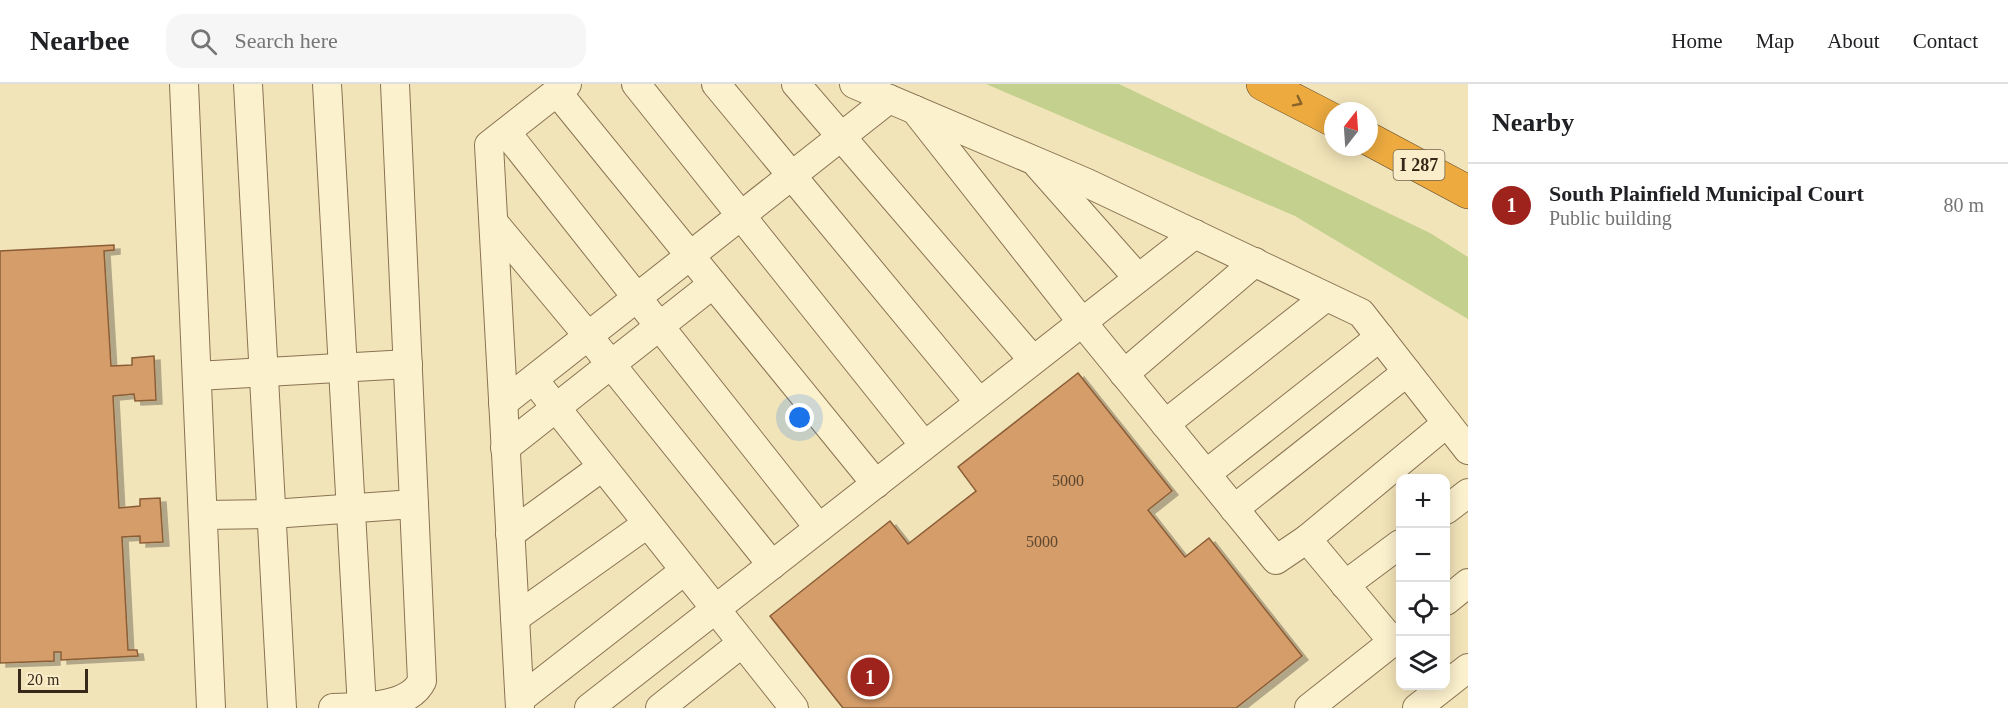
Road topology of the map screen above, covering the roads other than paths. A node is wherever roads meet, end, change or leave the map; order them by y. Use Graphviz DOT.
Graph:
graph roads {
  1 [pos="184,84"];
  2 [pos="248,84"];
  3 [pos="327,84"];
  4 [pos="395,84"];
  5 [pos="636,84"];
  6 [pos="716,84"];
  7 [pos="796,84"];
  8 [pos="854,84"];
  9 [pos="1263,84"];
  10 [pos="562,88"];
  11 [pos="889,99"];
  12 [pos="915,110"];
  13 [pos="1324,115"];
  14 [pos="506,132"];
  15 [pos="841,137"];
  16 [pos="1378,144"];
  17 [pos="1034,160"];
  18 [pos="792,176"];
  19 [pos="1468,192"];
  20 [pos="741,216"];
  21 [pos="495,224"];
  22 [pos="1195,234"];
  23 [pos="691,256"];
  24 [pos="1255,262"];
  25 [pos="1138,278"];
  26 [pos="713,284"];
  27 [pos="1326,297"];
  28 [pos="638,298"];
  29 [pos="1082,322"];
  30 [pos="660,326"];
  31 [pos="589,337"];
  32 [pos="1380,338"];
  33 [pos="1033,360"];
  34 [pos="408,364"];
  35 [pos="611,365"];
  36 [pos="343,368"];
  37 [pos="1407,372"];
  38 [pos="264,373"];
  39 [pos="1124,374"];
  40 [pos="197,376"];
  41 [pos="534,380"];
  42 [pos="979,402"];
  43 [pos="503,403"];
  44 [pos="556,408"];
  45 [pos="1447,423"];
  46 [pos="1166,424"];
  47 [pos="924,445"];
  48 [pos="505,448"];
  49 [pos="1468,450"];
  50 [pos="602,467"];
  51 [pos="1206,474"];
  52 [pos="876,484"];
  53 [pos="1468,493"];
  54 [pos="414,504"];
  55 [pos="1450,507"];
  56 [pos="351,509"];
  57 [pos="1234,509"];
  58 [pos="272,514"];
  59 [pos="203,515"];
  60 [pos="647,524"];
  61 [pos="819,528"];
  62 [pos="510,534"];
  63 [pos="1307,539"];
  64 [pos="1396,548"];
  65 [pos="772,564"];
  66 [pos="684,571"];
  67 [pos="1468,583"];
  68 [pos="1345,585"];
  69 [pos="1450,598"];
  70 [pos="714,609"];
  71 [pos="515,618"];
  72 [pos="1396,638"];
  73 [pos="1396,640"];
  74 [pos="742,643"];
  75 [pos="1464,679"];
  76 [pos="520,704"];
  77 [pos="362,707"];
  78 [pos="212,708"];
  79 [pos="282,708"];
  80 [pos="333,708"];
  81 [pos="589,708"];
  82 [pos="660,708"];
  83 [pos="794,708"];
  84 [pos="1309,708"];
  85 [pos="1418,708"];
  1 -- 40 [label="lane"];
  2 -- 38 [label="lane"];
  3 -- 36 [label="lane"];
  4 -- 34 [label="lane"];
  5 -- 20 [label="lane"];
  6 -- 18 [label="lane"];
  7 -- 15 [label="lane"];
  8 -- 11 [label="lane"];
  9 -- 13 [label="highway, one-way"];
  10 -- 14 [label="lane"];
  10 -- 23 [label="lane"];
  11 -- 12 [label="lane"];
  11 -- 15 [label="lane"];
  12 -- 17 [label="lane"];
  12 -- 29 [label="lane"];
  14 -- 21 [label="lane"];
  14 -- 28 [label="lane"];
  15 -- 18 [label="lane"];
  15 -- 33 [label="lane"];
  16 -- 19 [label="highway, I 287"];
  17 -- 22 [label="lane"];
  17 -- 25 [label="lane"];
  18 -- 20 [label="lane"];
  18 -- 42 [label="lane"];
  20 -- 23 [label="lane"];
  20 -- 47 [label="lane"];
  21 -- 31 [label="lane"];
  21 -- 43 [label="lane"];
  22 -- 24 [label="lane"];
  22 -- 25 [label="lane"];
  23 -- 26 [label="lane"];
  23 -- 28 [label="lane"];
  24 -- 27 [label="lane"];
  24 -- 39 [label="lane"];
  25 -- 29 [label="lane"];
  26 -- 30 [label="lane"];
  26 -- 52 [label="lane"];
  27 -- 32 [label="lane"];
  27 -- 46 [label="lane"];
  28 -- 30 [label="lane"];
  28 -- 31 [label="lane"];
  29 -- 33 [label="lane"];
  29 -- 39 [label="lane"];
  30 -- 35 [label="lane"];
  30 -- 61 [label="lane"];
  31 -- 35 [label="lane"];
  31 -- 41 [label="lane"];
  32 -- 37 [label="lane"];
  32 -- 51 [label="lane"];
  33 -- 42 [label="lane"];
  34 -- 36 [label="lane"];
  34 -- 54 [label="lane"];
  35 -- 44 [label="lane"];
  35 -- 65 [label="lane"];
  36 -- 38 [label="lane"];
  36 -- 56 [label="lane"];
  37 -- 45 [label="lane"];
  37 -- 57 [label="lane"];
  38 -- 40 [label="lane"];
  38 -- 58 [label="lane"];
  39 -- 46 [label="lane"];
  40 -- 59 [label="lane"];
  41 -- 43 [label="lane"];
  41 -- 44 [label="lane"];
  42 -- 47 [label="lane"];
  43 -- 48 [label="lane"];
  44 -- 48 [label="lane"];
  44 -- 50 [label="lane"];
  45 -- 49 [label="lane"];
  45 -- 63 [label="lane"];
  46 -- 51 [label="lane"];
  47 -- 52 [label="lane"];
  48 -- 62 [label="lane"];
  50 -- 60 [label="lane"];
  50 -- 62 [label="lane"];
  51 -- 57 [label="lane"];
  52 -- 61 [label="lane"];
  53 -- 55 [label="lane"];
  54 -- 56 [label="lane"];
  54 -- 77 [label="lane"];
  56 -- 58 [label="lane"];
  56 -- 77 [label="lane"];
  57 -- 63 [label="lane"];
  58 -- 59 [label="lane"];
  58 -- 79 [label="lane"];
  59 -- 78 [label="lane"];
  60 -- 66 [label="lane"];
  60 -- 71 [label="lane"];
  61 -- 65 [label="lane"];
  62 -- 71 [label="lane"];
  63 -- 68 [label="lane"];
  64 -- 68 [label="lane"];
  65 -- 70 [label="lane"];
  66 -- 70 [label="lane"];
  66 -- 76 [label="lane"];
  67 -- 69 [label="lane"];
  68 -- 72 [label="lane"];
  70 -- 74 [label="lane"];
  70 -- 81 [label="lane"];
  71 -- 76 [label="lane"];
  73 -- 84 [label="lane"];
  74 -- 82 [label="lane"];
  74 -- 83 [label="lane"];
  75 -- 85 [label="lane"];
  77 -- 80 [label="lane"];
}
